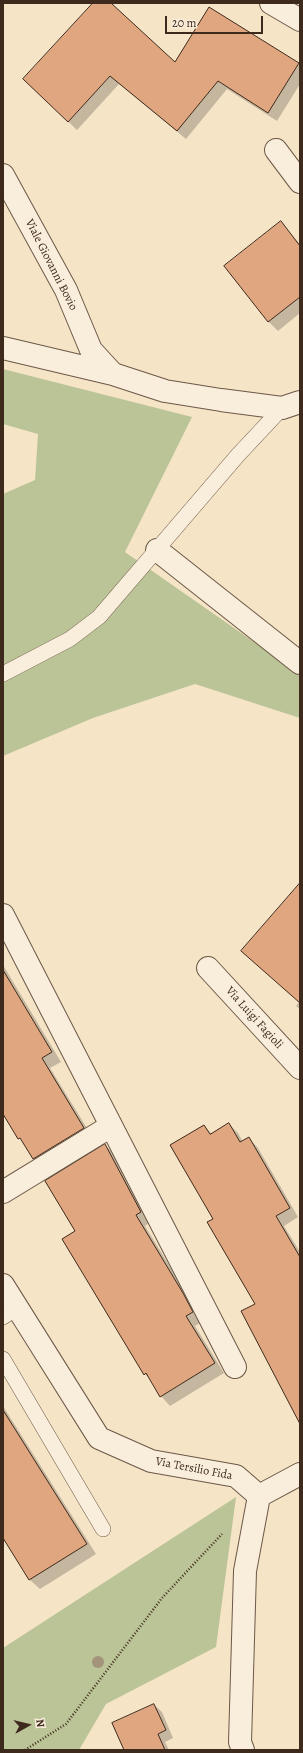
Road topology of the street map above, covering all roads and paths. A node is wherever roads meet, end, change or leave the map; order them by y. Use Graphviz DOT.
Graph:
graph roads {
  1 [pos="271,3"];
  2 [pos="300,20"];
  3 [pos="276,150"];
  4 [pos="3,175"];
  5 [pos="300,182"];
  6 [pos="3,348"];
  7 [pos="113,374"];
  8 [pos="291,405"];
  9 [pos="157,550"];
  10 [pos="300,663"];
  11 [pos="3,674"];
  12 [pos="3,915"];
  13 [pos="208,968"];
  14 [pos="300,1068"];
  15 [pos="111,1126"];
  16 [pos="3,1192"];
  17 [pos="3,1285"];
  18 [pos="10,1312"];
  19 [pos="3,1359"];
  20 [pos="236,1367"];
  21 [pos="300,1474"];
  22 [pos="258,1496"];
  23 [pos="103,1529"];
  24 [pos="226,1530"];
  25 [pos="25,1750"];
  26 [pos="243,1750"];
  1 -- 2 [label="street"];
  3 -- 5 [label="street"];
  4 -- 7 [label="street, Viale Giovanni Bovio"];
  6 -- 7 [label="street"];
  7 -- 8 [label="street, Viale Giovanni Bovio"];
  8 -- 9 [label="lane"];
  9 -- 10 [label="street"];
  9 -- 11 [label="lane"];
  12 -- 15 [label="street"];
  13 -- 14 [label="street, Via Luigi Fagioli"];
  15 -- 16 [label="street"];
  15 -- 20 [label="street"];
  17 -- 18 [label="street, Via Tersilio Fida"];
  18 -- 22 [label="street, Via Tersilio Fida"];
  19 -- 23 [label="lane"];
  21 -- 22 [label="street"];
  22 -- 26 [label="street"];
  24 -- 25 [label="path"];
}
